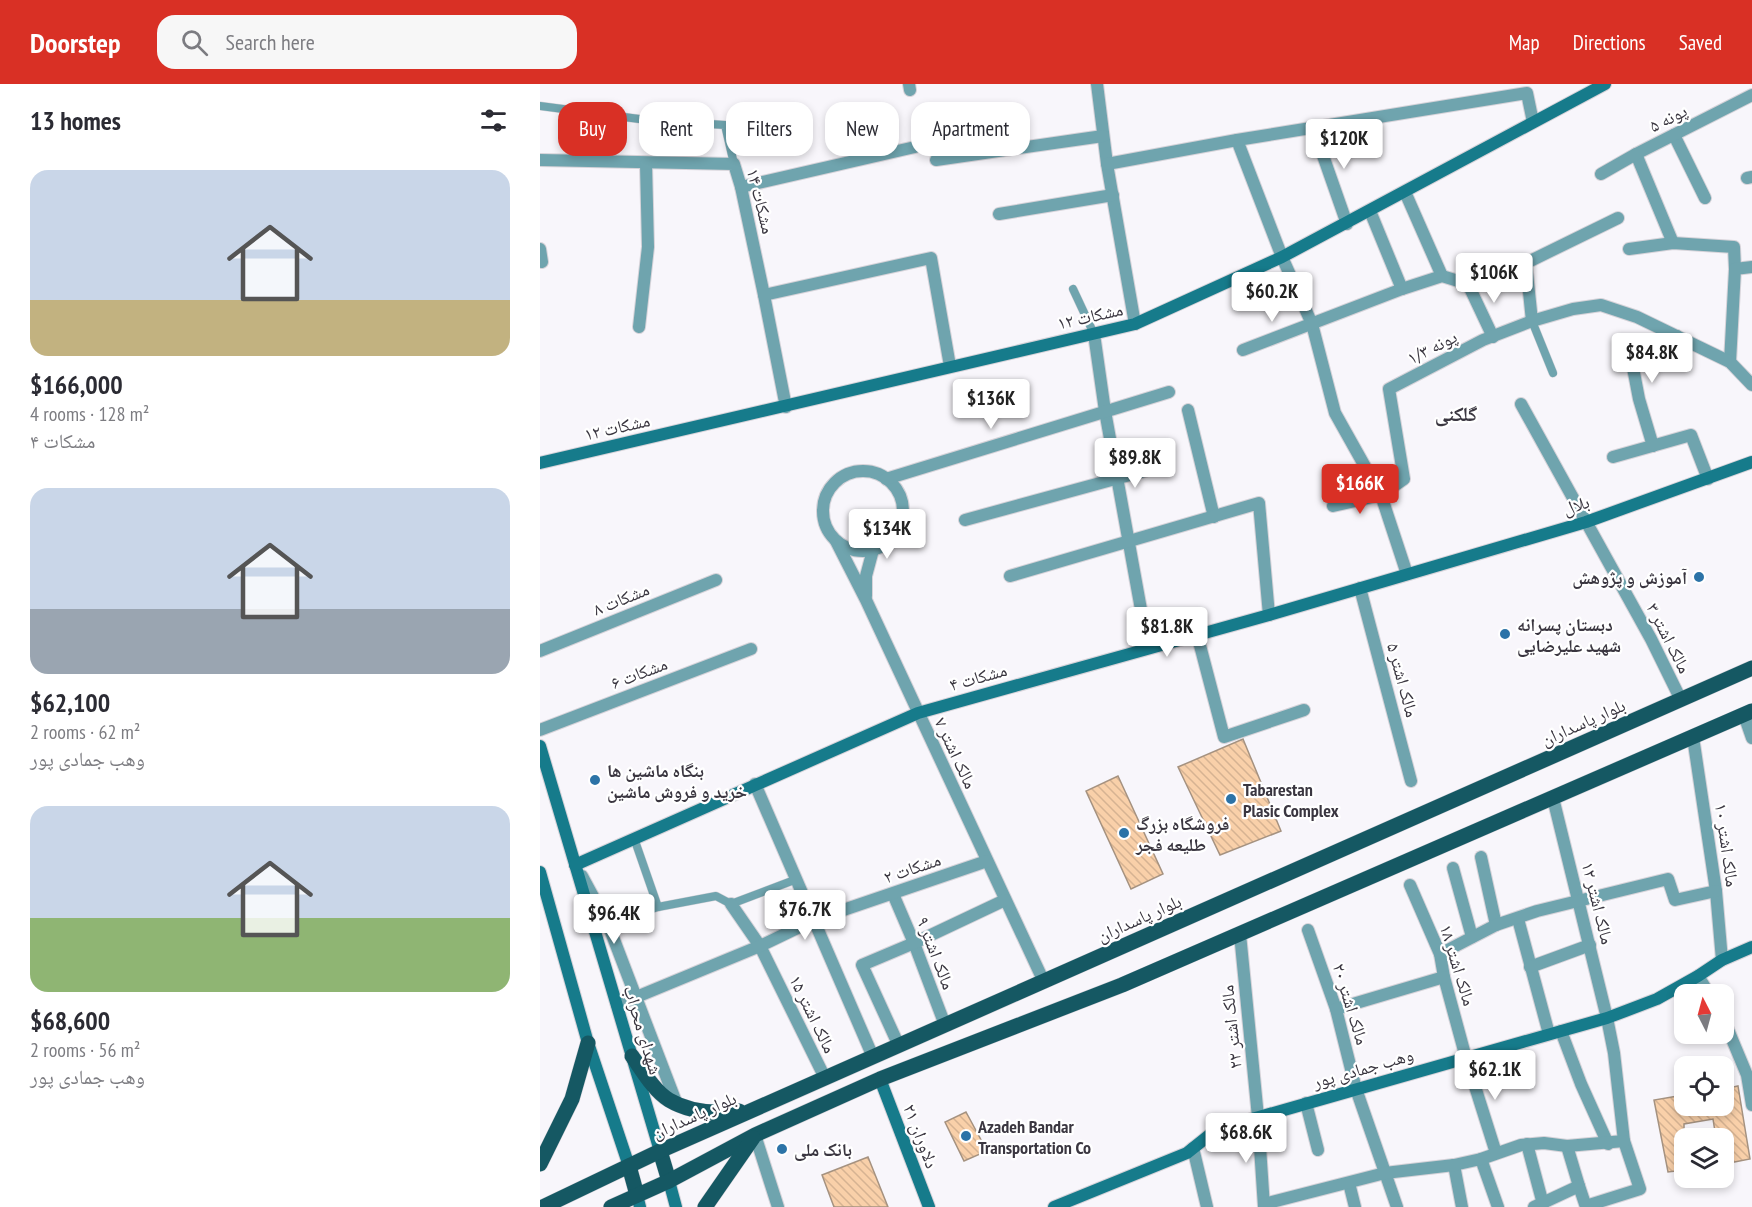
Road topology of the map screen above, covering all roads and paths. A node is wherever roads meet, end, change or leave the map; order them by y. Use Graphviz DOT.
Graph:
graph roads {
  1 [pos="1096,84"];
  2 [pos="1605,84"];
  3 [pos="1530,88"];
  4 [pos="1752,95"];
  5 [pos="540,106"];
  6 [pos="1533,122"];
  7 [pos="1312,127"];
  8 [pos="1674,135"];
  9 [pos="1103,136"];
  10 [pos="1237,140"];
  11 [pos="911,148"];
  12 [pos="1636,154"];
  13 [pos="540,160"];
  14 [pos="936,160"];
  15 [pos="646,164"];
  16 [pos="734,164"];
  17 [pos="1107,164"];
  18 [pos="1601,174"];
  19 [pos="741,187"];
  20 [pos="1405,192"];
  21 [pos="1113,195"];
  22 [pos="1705,198"];
  23 [pos="1370,211"];
  24 [pos="999,214"];
  25 [pos="1618,218"];
  26 [pos="1347,224"];
  27 [pos="1673,243"];
  28 [pos="540,249"];
  29 [pos="1629,249"];
  30 [pos="1282,257"];
  31 [pos="542,262"];
  32 [pos="1526,263"];
  33 [pos="1752,267"];
  34 [pos="1735,269"];
  35 [pos="1442,276"];
  36 [pos="1468,284"];
  37 [pos="1073,289"];
  38 [pos="1402,289"];
  39 [pos="764,295"];
  40 [pos="1532,321"];
  41 [pos="1135,324"];
  42 [pos="1312,324"];
  43 [pos="639,327"];
  44 [pos="1094,334"];
  45 [pos="1677,336"];
  46 [pos="1493,337"];
  47 [pos="1243,351"];
  48 [pos="1730,362"];
  49 [pos="951,366"];
  50 [pos="1554,373"];
  51 [pos="1752,385"];
  52 [pos="1169,392"];
  53 [pos="1521,404"];
  54 [pos="786,407"];
  55 [pos="1188,410"];
  56 [pos="1105,411"];
  57 [pos="1653,446"];
  58 [pos="1613,457"];
  59 [pos="1752,462"];
  60 [pos="540,463"];
  61 [pos="1158,467"];
  62 [pos="1117,478"];
  63 [pos="886,479"];
  64 [pos="1708,479"];
  65 [pos="1381,495"];
  66 [pos="1333,506"];
  67 [pos="1214,517"];
  68 [pos="965,520"];
  69 [pos="1586,522"];
  70 [pos="836,541"];
  71 [pos="1129,542"];
  72 [pos="873,549"];
  73 [pos="1407,574"];
  74 [pos="1010,576"];
  75 [pos="716,580"];
  76 [pos="1360,588"];
  77 [pos="866,600"];
  78 [pos="1269,615"];
  79 [pos="1197,634"];
  80 [pos="1148,648"];
  81 [pos="752,649"];
  82 [pos="540,651"];
  83 [pos="1752,668"];
  84 [pos="1681,700"];
  85 [pos="1304,710"];
  86 [pos="918,713"];
  87 [pos="1748,713"];
  88 [pos="540,730"];
  89 [pos="1693,736"];
  90 [pos="1752,738"];
  91 [pos="540,746"];
  92 [pos="1411,781"];
  93 [pos="755,784"];
  94 [pos="1553,798"];
  95 [pos="634,838"];
  96 [pos="1481,857"];
  97 [pos="987,861"];
  98 [pos="575,865"];
  99 [pos="1453,868"];
  100 [pos="540,872"];
  101 [pos="796,879"];
  102 [pos="1410,885"];
  103 [pos="1716,891"];
  104 [pos="893,894"];
  105 [pos="1005,900"];
  106 [pos="1579,902"];
  107 [pos="731,904"];
  108 [pos="658,907"];
  109 [pos="1518,918"];
  110 [pos="814,920"];
  111 [pos="608,924"];
  112 [pos="1496,925"];
  113 [pos="593,928"];
  114 [pos="1308,930"];
  115 [pos="1240,934"];
  116 [pos="1473,937"];
  117 [pos="914,943"];
  118 [pos="1590,945"];
  119 [pos="760,946"];
  120 [pos="1752,946"];
  121 [pos="1440,954"];
  122 [pos="1722,960"];
  123 [pos="1530,967"];
  124 [pos="1698,976"];
  125 [pos="1444,977"];
  126 [pos="1044,982"];
  127 [pos="1703,984"];
  128 [pos="636,996"];
  129 [pos="616,1005"];
  130 [pos="1336,1009"];
  131 [pos="1607,1018"];
  132 [pos="945,1025"];
  133 [pos="1562,1031"];
  134 [pos="1549,1034"];
  135 [pos="588,1043"];
  136 [pos="1734,1044"];
  137 [pos="899,1046"];
  138 [pos="632,1056"];
  139 [pos="873,1057"];
  140 [pos="1466,1058"];
  141 [pos="825,1078"];
  142 [pos="880,1079"];
  143 [pos="1356,1089"];
  144 [pos="676,1102"];
  145 [pos="1306,1103"];
  146 [pos="1752,1105"];
  147 [pos="754,1110"];
  148 [pos="1258,1117"];
  149 [pos="754,1135"];
  150 [pos="1624,1142"];
  151 [pos="1527,1144"];
  152 [pos="1608,1144"];
  153 [pos="1567,1146"];
  154 [pos="1192,1148"];
  155 [pos="1318,1150"];
  156 [pos="660,1151"];
  157 [pos="1496,1153"];
  158 [pos="1481,1159"];
  159 [pos="540,1164"];
  160 [pos="1454,1165"];
  161 [pos="629,1166"];
  162 [pos="1385,1173"];
  163 [pos="669,1181"];
  164 [pos="1349,1183"];
  165 [pos="1580,1186"];
  166 [pos="638,1201"];
  167 [pos="1264,1205"];
  168 [pos="1539,1205"];
  169 [pos="926,1206"];
  170 [pos="1586,1206"];
  171 [pos="543,1207"];
  172 [pos="611,1207"];
  173 [pos="676,1207"];
  174 [pos="705,1207"];
  175 [pos="778,1207"];
  176 [pos="1054,1207"];
  177 [pos="1208,1207"];
  178 [pos="1355,1207"];
  179 [pos="1397,1207"];
  180 [pos="1462,1207"];
  181 [pos="1498,1207"];
  1 -- 9 [label="street"];
  2 -- 6 [label="street, مشکات ۱۲"];
  3 -- 6 [label="street"];
  3 -- 7 [label="street"];
  4 -- 8 [label="street, پونه ۵"];
  5 -- 16 [label="lane"];
  6 -- 20 [label="street, مشکات ۱۲"];
  7 -- 10 [label="street"];
  7 -- 26 [label="street"];
  8 -- 12 [label="street, پونه ۵"];
  8 -- 22 [label="street"];
  9 -- 14 [label="street"];
  9 -- 17 [label="street"];
  10 -- 17 [label="street"];
  10 -- 30 [label="street"];
  11 -- 19 [label="street"];
  12 -- 18 [label="street, پونه ۵"];
  12 -- 27 [label="street"];
  13 -- 15 [label="street, مشکات ۱۴"];
  15 -- 16 [label="street, مشکات ۱۴"];
  15 -- 43 [label="street"];
  16 -- 19 [label="street, مشکات ۱۴"];
  17 -- 21 [label="street"];
  19 -- 39 [label="street, مشکات ۱۴"];
  20 -- 23 [label="street, مشکات ۱۲"];
  20 -- 35 [label="street"];
  21 -- 24 [label="street"];
  21 -- 41 [label="street"];
  23 -- 26 [label="street, مشکات ۱۲"];
  23 -- 38 [label="street"];
  25 -- 32 [label="street"];
  26 -- 30 [label="street, مشکات ۱۲"];
  27 -- 29 [label="street"];
  27 -- 34 [label="street"];
  28 -- 31 [label="street"];
  30 -- 41 [label="street, مشکات ۱۲"];
  30 -- 42 [label="street"];
  32 -- 36 [label="street"];
  32 -- 40 [label="street"];
  33 -- 34 [label="street"];
  34 -- 48 [label="street"];
  35 -- 36 [label="street"];
  35 -- 38 [label="street"];
  36 -- 46 [label="street"];
  37 -- 44 [label="lane"];
  38 -- 42 [label="street"];
  39 -- 49 [label="street"];
  39 -- 54 [label="street, مشکات ۱۴"];
  40 -- 45 [label="street, پونه ۱/۳"];
  40 -- 46 [label="street, پونه ۱/۳"];
  40 -- 50 [label="lane"];
  41 -- 44 [label="street, مشکات ۱۲"];
  42 -- 47 [label="street"];
  42 -- 65 [label="street"];
  44 -- 49 [label="street, مشکات ۱۲"];
  44 -- 56 [label="street"];
  45 -- 48 [label="street, پونه ۱/۳"];
  45 -- 57 [label="street"];
  46 -- 65 [label="street, پونه ۱/۳"];
  48 -- 51 [label="street, پونه ۱/۳"];
  49 -- 54 [label="street, مشکات ۱۲"];
  52 -- 56 [label="street"];
  53 -- 69 [label="street, مالک اشتر ۳"];
  54 -- 60 [label="street, مشکات ۱۲"];
  55 -- 67 [label="street"];
  56 -- 62 [label="street"];
  56 -- 63 [label="street"];
  57 -- 58 [label="street"];
  57 -- 64 [label="street"];
  59 -- 64 [label="street, بلال"];
  61 -- 62 [label="street"];
  62 -- 68 [label="street"];
  62 -- 71 [label="street"];
  63 -- 70 [label="street"];
  63 -- 72 [label="street"];
  64 -- 69 [label="street, بلال"];
  65 -- 66 [label="street"];
  65 -- 73 [label="street"];
  67 -- 71 [label="street"];
  67 -- 78 [label="street"];
  69 -- 73 [label="street, بلال"];
  69 -- 84 [label="street, مالک اشتر ۳"];
  70 -- 72 [label="street"];
  70 -- 77 [label="street, مالک اشتر ۷"];
  71 -- 74 [label="street"];
  71 -- 80 [label="street"];
  72 -- 77 [label="street"];
  73 -- 76 [label="street, مشکات ۴"];
  75 -- 82 [label="street, مشکات ۸"];
  76 -- 78 [label="street, مشکات ۴"];
  76 -- 92 [label="street, مالک اشتر ۵"];
  77 -- 86 [label="street, مالک اشتر ۷"];
  78 -- 79 [label="street, مشکات ۴"];
  79 -- 80 [label="street, مشکات ۴"];
  79 -- 85 [label="street"];
  80 -- 86 [label="street, مشکات ۴"];
  81 -- 88 [label="street, مشکات ۶"];
  83 -- 84 [label="main road, بلوار پاسداران"];
  84 -- 126 [label="main road, بلوار پاسداران"];
  86 -- 93 [label="street, مشکات ۴"];
  86 -- 97 [label="street, مالک اشتر ۷"];
  87 -- 89 [label="main road"];
  87 -- 90 [label="street"];
  89 -- 94 [label="main road"];
  89 -- 103 [label="street, مالک اشتر ۱۰"];
  91 -- 98 [label="street, شهدای محراب"];
  93 -- 95 [label="street, مشکات ۴"];
  93 -- 101 [label="street"];
  94 -- 106 [label="street, مالک اشتر ۱۲"];
  94 -- 115 [label="main road"];
  95 -- 98 [label="street, مشکات ۴"];
  95 -- 108 [label="lane"];
  96 -- 112 [label="street"];
  97 -- 104 [label="street, مشکات ۲"];
  97 -- 105 [label="street, مالک اشتر ۷"];
  98 -- 111 [label="street"];
  98 -- 113 [label="street, شهدای محراب"];
  99 -- 116 [label="street"];
  100 -- 135 [label="street"];
  101 -- 107 [label="lane"];
  101 -- 110 [label="street"];
  102 -- 121 [label="street, مالک اشتر ۱۸"];
  103 -- 106 [label="street"];
  103 -- 122 [label="street, مالک اشتر ۱۰"];
  104 -- 110 [label="street, مشکات ۲"];
  104 -- 117 [label="street, مالک اشتر ۹"];
  105 -- 117 [label="street"];
  105 -- 126 [label="street, مالک اشتر ۷"];
  106 -- 109 [label="street"];
  106 -- 118 [label="street, مالک اشتر ۱۲"];
  107 -- 108 [label="lane"];
  107 -- 119 [label="street, مالک اشتر ۱۵"];
  108 -- 111 [label="lane"];
  109 -- 112 [label="street"];
  109 -- 123 [label="street"];
  110 -- 119 [label="street, مشکات ۲"];
  110 -- 139 [label="street"];
  111 -- 113 [label="lane"];
  111 -- 128 [label="street"];
  112 -- 116 [label="street"];
  113 -- 129 [label="street, شهدای محراب"];
  114 -- 130 [label="street, مالک اشتر ۲۰"];
  115 -- 142 [label="main road"];
  115 -- 148 [label="street, مالک اشتر ۲۲"];
  116 -- 121 [label="street"];
  117 -- 132 [label="street, مالک اشتر ۹"];
  117 -- 137 [label="street"];
  118 -- 123 [label="street"];
  118 -- 131 [label="street, مالک اشتر ۱۲"];
  119 -- 128 [label="street, مشکات ۲"];
  119 -- 141 [label="street, مالک اشتر ۱۵"];
  120 -- 122 [label="street, وهب جمادی پور"];
  121 -- 125 [label="street, مالک اشتر ۱۸"];
  122 -- 124 [label="street, وهب جمادی پور"];
  123 -- 134 [label="street"];
  124 -- 127 [label="street"];
  124 -- 131 [label="street, وهب جمادی پور"];
  125 -- 130 [label="street"];
  125 -- 140 [label="street, مالک اشتر ۱۸"];
  126 -- 132 [label="main road, بلوار پاسداران"];
  128 -- 129 [label="street, مشکات ۲"];
  128 -- 144 [label="street"];
  129 -- 138 [label="street, شهدای محراب"];
  130 -- 143 [label="street, مالک اشتر ۲۰"];
  131 -- 133 [label="street, وهب جمادی پور"];
  131 -- 150 [label="street, مالک اشتر ۱۲"];
  132 -- 137 [label="main road, بلوار پاسداران"];
  133 -- 134 [label="street, وهب جمادی پور"];
  133 -- 152 [label="street"];
  134 -- 140 [label="street, وهب جمادی پور"];
  135 -- 159 [label="main road"];
  135 -- 161 [label="street"];
  136 -- 146 [label="street"];
  137 -- 139 [label="main road, بلوار پاسداران"];
  138 -- 144 [label="main road"];
  138 -- 156 [label="street, شهدای محراب"];
  139 -- 141 [label="main road, بلوار پاسداران"];
  140 -- 143 [label="street, وهب جمادی پور"];
  140 -- 157 [label="street, مالک اشتر ۱۸"];
  141 -- 147 [label="main road, بلوار پاسداران"];
  142 -- 149 [label="main road"];
  142 -- 169 [label="street, دلاوران ۲۱"];
  143 -- 145 [label="street, وهب جمادی پور"];
  143 -- 162 [label="street, مالک اشتر ۲۰"];
  144 -- 147 [label="main road"];
  145 -- 148 [label="street, وهب جمادی پور"];
  145 -- 155 [label="street"];
  147 -- 156 [label="main road, بلوار پاسداران"];
  148 -- 154 [label="street, وهب جمادی پور"];
  148 -- 167 [label="street, مالک اشتر ۲۲"];
  149 -- 163 [label="main road"];
  149 -- 174 [label="main road"];
  149 -- 175 [label="street"];
  150 -- 152 [label="street"];
  150 -- 170 [label="street, مالک اشتر ۱۲"];
  151 -- 153 [label="street"];
  151 -- 157 [label="street"];
  151 -- 168 [label="street"];
  152 -- 153 [label="street"];
  153 -- 165 [label="street"];
  154 -- 176 [label="street, وهب جمادی پور"];
  154 -- 177 [label="street"];
  156 -- 161 [label="main road, بلوار پاسداران"];
  156 -- 163 [label="main road"];
  157 -- 158 [label="street"];
  158 -- 160 [label="street"];
  158 -- 181 [label="street"];
  160 -- 162 [label="street"];
  160 -- 180 [label="street"];
  161 -- 166 [label="main road"];
  161 -- 171 [label="main road, بلوار پاسداران"];
  162 -- 164 [label="street"];
  162 -- 179 [label="street, مالک اشتر ۲۰"];
  163 -- 166 [label="main road"];
  163 -- 173 [label="street"];
  164 -- 167 [label="street"];
  164 -- 178 [label="street"];
  165 -- 168 [label="street"];
  165 -- 170 [label="street"];
  166 -- 172 [label="main road"];
}
